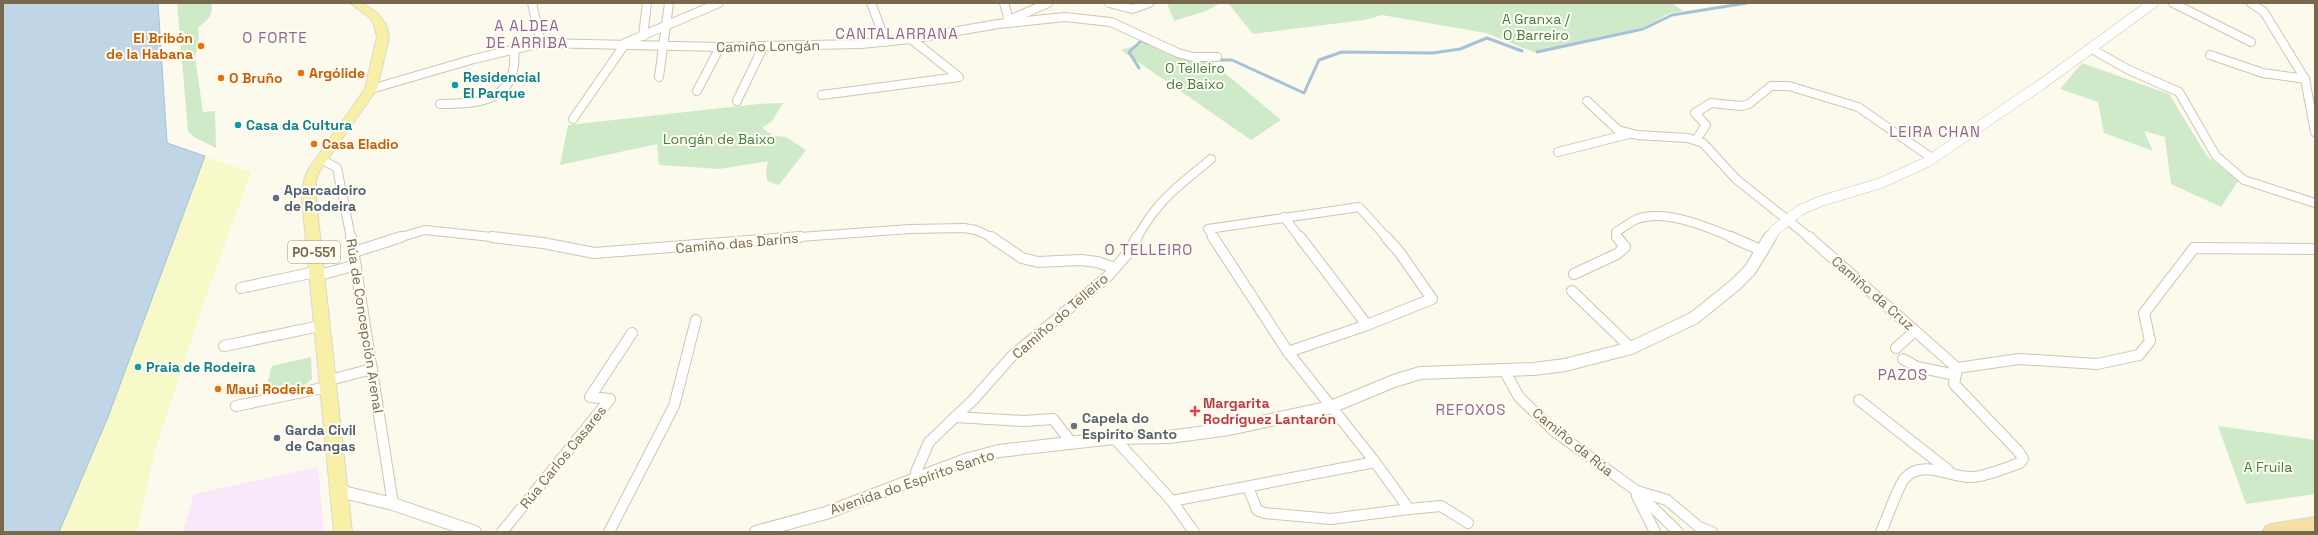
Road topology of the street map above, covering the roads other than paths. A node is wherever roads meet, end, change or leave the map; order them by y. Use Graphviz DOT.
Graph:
graph roads {
  1 [pos="355,3"];
  2 [pos="532,3"];
  3 [pos="647,3"];
  4 [pos="669,3"];
  5 [pos="719,3"];
  6 [pos="870,3"];
  7 [pos="1004,3"];
  8 [pos="1109,3"];
  9 [pos="1149,3"];
  10 [pos="2152,3"];
  11 [pos="2173,3"];
  12 [pos="2251,3"];
  13 [pos="1043,4"];
  14 [pos="1009,20"];
  15 [pos="998,24"];
  16 [pos="666,26"];
  17 [pos="643,36"];
  18 [pos="911,39"];
  19 [pos="886,42"];
  20 [pos="2251,42"];
  21 [pos="541,43"];
  22 [pos="624,44"];
  23 [pos="663,46"];
  24 [pos="763,47"];
  25 [pos="514,48"];
  26 [pos="720,48"];
  27 [pos="2090,48"];
  28 [pos="2210,55"];
  29 [pos="1217,57"];
  30 [pos="659,77"];
  31 [pos="2305,79"];
  32 [pos="371,89"];
  33 [pos="697,91"];
  34 [pos="822,95"];
  35 [pos="737,101"];
  36 [pos="1587,101"];
  37 [pos="440,104"];
  38 [pos="573,119"];
  39 [pos="2315,132"];
  40 [pos="1630,133"];
  41 [pos="1696,140"];
  42 [pos="1558,152"];
  43 [pos="1932,158"];
  44 [pos="321,159"];
  45 [pos="1212,159"];
  46 [pos="2315,203"];
  47 [pos="1284,217"];
  48 [pos="1788,219"];
  49 [pos="2314,246"];
  50 [pos="1762,251"];
  51 [pos="354,252"];
  52 [pos="356,265"];
  53 [pos="1115,268"];
  54 [pos="316,274"];
  55 [pos="1574,274"];
  56 [pos="241,288"];
  57 [pos="1572,291"];
  58 [pos="696,320"];
  59 [pos="1367,325"];
  60 [pos="320,326"];
  61 [pos="1915,331"];
  62 [pos="632,333"];
  63 [pos="224,346"];
  64 [pos="1631,348"];
  65 [pos="1896,348"];
  66 [pos="1288,352"];
  67 [pos="1903,359"];
  68 [pos="372,369"];
  69 [pos="1504,370"];
  70 [pos="1956,371"];
  71 [pos="327,384"];
  72 [pos="1859,400"];
  73 [pos="236,406"];
  74 [pos="1331,407"];
  75 [pos="955,417"];
  76 [pos="1114,438"];
  77 [pos="1134,438"];
  78 [pos="1072,443"];
  79 [pos="1127,454"];
  80 [pos="1375,462"];
  81 [pos="1952,473"];
  82 [pos="919,478"];
  83 [pos="1248,487"];
  84 [pos="1634,490"];
  85 [pos="339,491"];
  86 [pos="1172,501"];
  87 [pos="393,504"];
  88 [pos="1409,509"];
  89 [pos="1468,523"];
  90 [pos="2315,525"];
  91 [pos="343,532"];
  92 [pos="475,532"];
  93 [pos="502,532"];
  94 [pos="609,532"];
  95 [pos="756,532"];
  96 [pos="1194,532"];
  97 [pos="1654,532"];
  98 [pos="1678,532"];
  99 [pos="1712,532"];
  100 [pos="1881,532"];
  101 [pos="2271,532"];
  1 -- 32 [label="main road, PO-551"];
  2 -- 21 [label="street"];
  3 -- 17 [label="street"];
  4 -- 16 [label="street"];
  5 -- 16 [label="street"];
  6 -- 19 [label="street"];
  7 -- 14 [label="street"];
  8 -- 9 [label="street"];
  10 -- 27 [label="street, Avenida do Espírito Santo"];
  11 -- 20 [label="street"];
  12 -- 31 [label="street"];
  13 -- 14 [label="street"];
  14 -- 15 [label="street"];
  15 -- 18 [label="street, Camiño Longán"];
  15 -- 29 [label="street, Camiño Longán"];
  16 -- 17 [label="street"];
  16 -- 23 [label="street"];
  17 -- 22 [label="street"];
  18 -- 19 [label="street, Camiño Longán"];
  18 -- 34 [label="street"];
  19 -- 24 [label="street, Camiño Longán"];
  21 -- 22 [label="street, Camiño Longán"];
  21 -- 25 [label="street, Camiño Longán"];
  22 -- 23 [label="street, Camiño Longán"];
  22 -- 38 [label="street"];
  23 -- 26 [label="street, Camiño Longán"];
  23 -- 30 [label="street"];
  24 -- 26 [label="street, Camiño Longán"];
  24 -- 35 [label="street"];
  25 -- 32 [label="street, Camiño Longán"];
  25 -- 37 [label="street"];
  26 -- 33 [label="street"];
  27 -- 43 [label="street, Avenida do Espírito Santo"];
  27 -- 46 [label="street"];
  28 -- 31 [label="street"];
  31 -- 39 [label="street"];
  32 -- 44 [label="main road, PO-551"];
  36 -- 40 [label="street"];
  40 -- 41 [label="street"];
  40 -- 42 [label="street"];
  41 -- 43 [label="street"];
  41 -- 48 [label="street, Camiño da Cruz"];
  43 -- 48 [label="street, Avenida do Espírito Santo"];
  44 -- 51 [label="street, Rúa de Concepción Arenal"];
  44 -- 54 [label="main road, PO-551"];
  45 -- 53 [label="street, Camiño do Telleiro"];
  47 -- 59 [label="street"];
  47 -- 59 [label="street"];
  47 -- 66 [label="street"];
  48 -- 50 [label="street, Avenida do Espírito Santo"];
  48 -- 61 [label="street, Camiño da Cruz"];
  49 -- 70 [label="street"];
  50 -- 55 [label="street"];
  50 -- 64 [label="street, Avenida do Espírito Santo"];
  51 -- 52 [label="street, Rúa de Concepción Arenal"];
  51 -- 53 [label="street, Camiño das Daríns"];
  52 -- 54 [label="street"];
  52 -- 68 [label="street, Rúa de Concepción Arenal"];
  53 -- 75 [label="street, Camiño do Telleiro"];
  54 -- 56 [label="street"];
  54 -- 60 [label="main road, PO-551"];
  57 -- 64 [label="street"];
  58 -- 94 [label="street"];
  59 -- 66 [label="street"];
  60 -- 63 [label="street"];
  60 -- 71 [label="main road, PO-551"];
  61 -- 65 [label="street"];
  61 -- 70 [label="street, Camiño da Cruz"];
  62 -- 93 [label="street, Rúa Carlos Casares"];
  64 -- 69 [label="street, Avenida do Espírito Santo"];
  66 -- 74 [label="street"];
  67 -- 70 [label="street"];
  68 -- 71 [label="street"];
  68 -- 87 [label="street, Rúa de Concepción Arenal"];
  69 -- 74 [label="street, Avenida do Espírito Santo"];
  69 -- 84 [label="street, Camiño da Rúa"];
  70 -- 81 [label="street"];
  71 -- 73 [label="street"];
  71 -- 85 [label="main road, PO-551"];
  72 -- 81 [label="street"];
  74 -- 77 [label="street, Avenida do Espírito Santo"];
  74 -- 80 [label="street"];
  75 -- 78 [label="street"];
  75 -- 82 [label="street, Camiño do Telleiro"];
  76 -- 77 [label="street, Avenida do Espírito Santo"];
  76 -- 78 [label="street, Avenida do Espírito Santo"];
  76 -- 79 [label="street"];
  77 -- 79 [label="street"];
  78 -- 82 [label="street, Avenida do Espírito Santo"];
  79 -- 86 [label="street"];
  80 -- 83 [label="street"];
  80 -- 88 [label="street"];
  81 -- 100 [label="street"];
  82 -- 95 [label="street, Avenida do Espírito Santo"];
  83 -- 86 [label="street"];
  83 -- 88 [label="street"];
  84 -- 97 [label="street"];
  84 -- 98 [label="street"];
  84 -- 99 [label="street"];
  85 -- 87 [label="street"];
  85 -- 91 [label="main road, PO-551"];
  86 -- 96 [label="street"];
  87 -- 92 [label="street"];
  88 -- 89 [label="street"];
  90 -- 101 [label="highway"];
}
